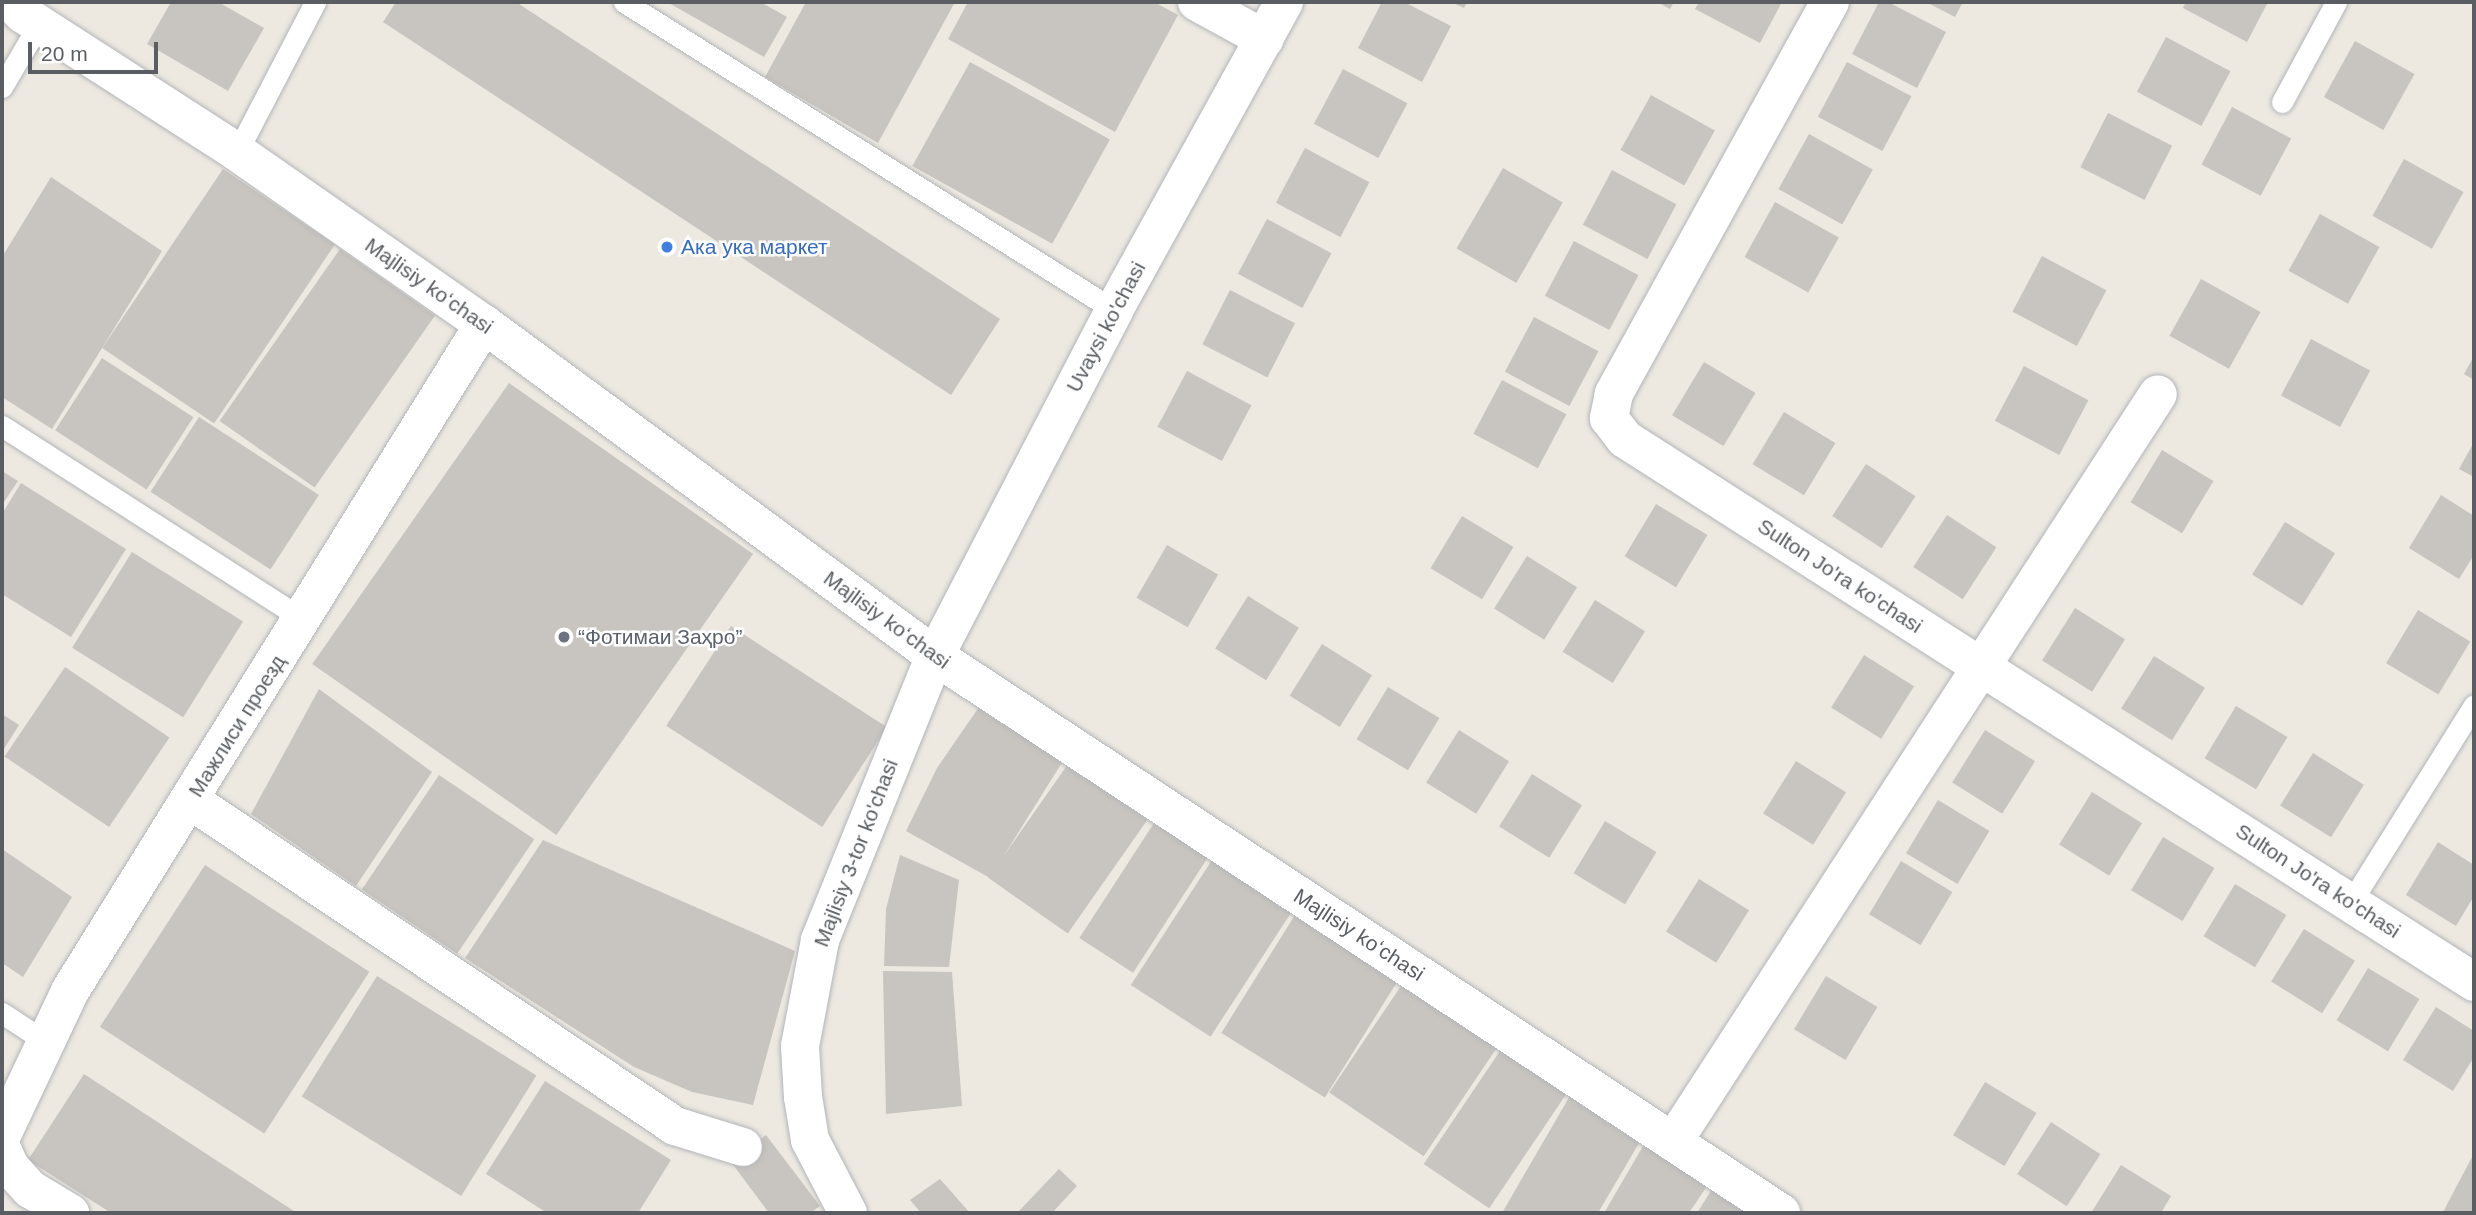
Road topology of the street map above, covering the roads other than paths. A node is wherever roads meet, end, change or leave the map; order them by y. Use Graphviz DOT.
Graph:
graph roads {
  1 [pos="315,2"];
  2 [pos="624,2"];
  3 [pos="1197,2"];
  4 [pos="1284,2"];
  5 [pos="1830,2"];
  6 [pos="2336,2"];
  7 [pos="26,11"];
  8 [pos="1265,39"];
  9 [pos="2,87"];
  10 [pos="2282,102"];
  11 [pos="237,152"];
  12 [pos="1114,310"];
  13 [pos="484,324"];
  14 [pos="2158,394"];
  15 [pos="2,426"];
  16 [pos="304,620"];
  17 [pos="935,656"];
  18 [pos="1982,667"];
  19 [pos="2474,705"];
  20 [pos="190,800"];
  21 [pos="2351,902"];
  22 [pos="2474,982"];
  23 [pos="2,1013"];
  24 [pos="43,1040"];
  25 [pos="2,1135"];
  26 [pos="1673,1142"];
  27 [pos="744,1147"];
  28 [pos="2,1149"];
  29 [pos="71,1213"];
  30 [pos="848,1213"];
  31 [pos="1781,1213"];
  1 -- 11 [label="lane"];
  2 -- 12 [label="lane"];
  3 -- 8 [label="street"];
  4 -- 8 [label="street, Uvaysi ko'chasi"];
  5 -- 18 [label="street, Sulton Jo'ra ko'chasi"];
  6 -- 10 [label="lane"];
  7 -- 9 [label="lane"];
  7 -- 11 [label="street, Majlisiy koʻchasi"];
  8 -- 12 [label="street, Uvaysi ko'chasi"];
  11 -- 13 [label="street, Majlisiy koʻchasi"];
  12 -- 17 [label="street, Uvaysi ko'chasi"];
  13 -- 16 [label="street, Мажлиси проезд"];
  13 -- 17 [label="street, Majlisiy koʻchasi"];
  14 -- 18 [label="street"];
  15 -- 16 [label="lane"];
  16 -- 20 [label="street, Мажлиси проезд"];
  17 -- 26 [label="street, Majlisiy koʻchasi"];
  17 -- 30 [label="street, Majlisiy 3-tor ko'chasi"];
  18 -- 21 [label="street, Sulton Jo'ra ko'chasi"];
  18 -- 26 [label="street"];
  19 -- 21 [label="lane"];
  20 -- 24 [label="street, Мажлиси проезд"];
  20 -- 27 [label="street"];
  21 -- 22 [label="street, Sulton Jo'ra ko'chasi"];
  23 -- 24 [label="lane"];
  24 -- 25 [label="street, Мажлиси проезд"];
  26 -- 31 [label="street, Majlisiy koʻchasi"];
  28 -- 29 [label="street"];
}
